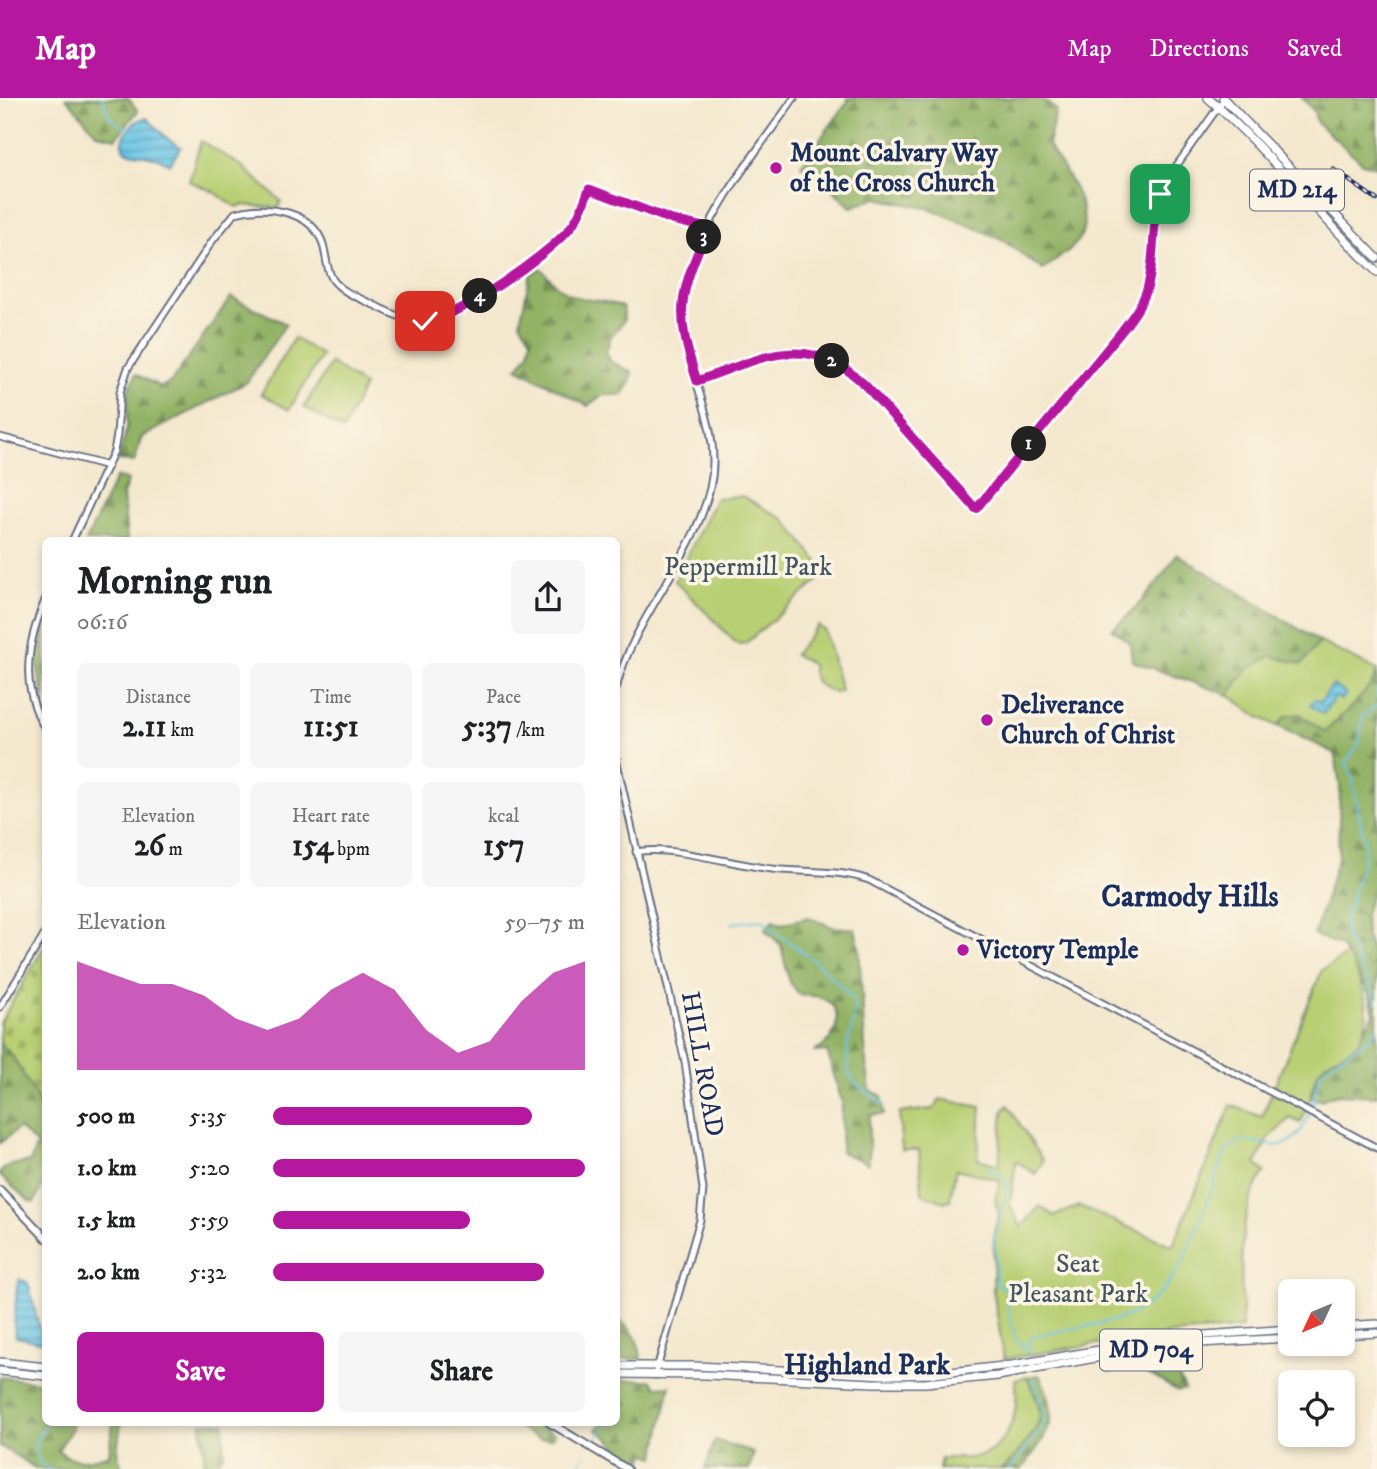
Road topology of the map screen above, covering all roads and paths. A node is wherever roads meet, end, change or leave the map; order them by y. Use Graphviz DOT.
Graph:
graph roads {
  1 [pos="794,98"];
  2 [pos="1208,98"];
  3 [pos="1224,99"];
  4 [pos="1219,107"];
  5 [pos="708,228"];
  6 [pos="1377,258"];
  7 [pos="1377,272"];
  8 [pos="697,381"];
  9 [pos="0,437"];
  10 [pos="108,466"];
  11 [pos="74,537"];
  12 [pos="42,607"];
  13 [pos="620,677"];
  14 [pos="42,721"];
  15 [pos="620,778"];
  16 [pos="636,852"];
  17 [pos="42,939"];
  18 [pos="0,1007"];
  19 [pos="1377,1148"];
  20 [pos="0,1190"];
  21 [pos="42,1234"];
  22 [pos="1377,1324"];
  23 [pos="1355,1325"];
  24 [pos="1278,1330"];
  25 [pos="1377,1333"];
  26 [pos="1355,1334"];
  27 [pos="1278,1339"];
  28 [pos="0,1362"];
  29 [pos="620,1366"];
  30 [pos="658,1366"];
  31 [pos="42,1367"];
  32 [pos="0,1371"];
  33 [pos="620,1374"];
  34 [pos="983,1374"];
  35 [pos="655,1375"];
  36 [pos="42,1376"];
  37 [pos="555,1426"];
  38 [pos="627,1469"];
  1 -- 5 [label="street"];
  2 -- 4 [label="main road, MD 214"];
  3 -- 4 [label="street"];
  3 -- 6 [label="main road, MD 214"];
  4 -- 7 [label="main road, MD 214"];
  4 -- 8 [label="street"];
  5 -- 8 [label="street"];
  5 -- 10 [label="street"];
  8 -- 13 [label="street"];
  9 -- 10 [label="street"];
  10 -- 11 [label="street"];
  12 -- 14 [label="street"];
  15 -- 16 [label="street, HILL ROAD"];
  16 -- 19 [label="street"];
  16 -- 30 [label="street, HILL ROAD"];
  17 -- 18 [label="street"];
  20 -- 21 [label="main road"];
  22 -- 23 [label="main road"];
  24 -- 34 [label="main road, MD 704"];
  25 -- 26 [label="main road"];
  27 -- 34 [label="main road, MD 704"];
  28 -- 31 [label="main road"];
  29 -- 30 [label="main road, MD 704"];
  30 -- 34 [label="main road, MD 704"];
  30 -- 35 [label="street, HILL ROAD"];
  32 -- 36 [label="main road"];
  33 -- 35 [label="main road"];
  34 -- 35 [label="main road"];
  37 -- 38 [label="main road"];
}
